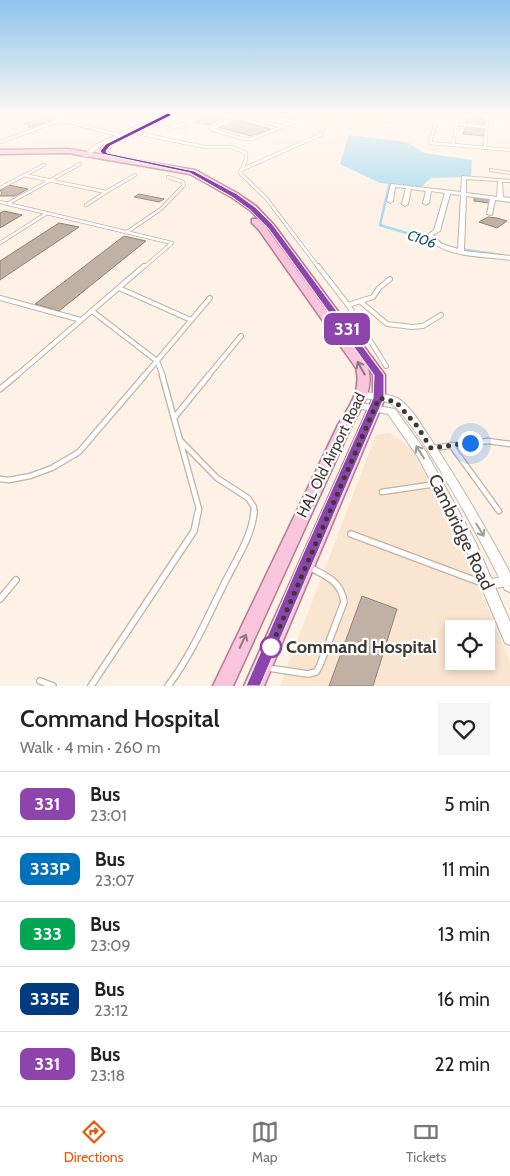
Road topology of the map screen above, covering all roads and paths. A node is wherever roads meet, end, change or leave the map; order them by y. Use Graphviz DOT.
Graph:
graph roads {
  1 [pos="91,147"];
  2 [pos="96,147"];
  3 [pos="107,147"];
  4 [pos="231,147"];
  5 [pos="293,147"];
  6 [pos="474,147"];
  7 [pos="485,148"];
  8 [pos="510,150"];
  9 [pos="68,151"];
  10 [pos="0,153"];
  11 [pos="110,157"];
  12 [pos="84,158"];
  13 [pos="44,165"];
  14 [pos="241,170"];
  15 [pos="492,170"];
  16 [pos="510,172"];
  17 [pos="24,175"];
  18 [pos="135,175"];
  19 [pos="168,177"];
  20 [pos="49,180"];
  21 [pos="500,181"];
  22 [pos="510,181"];
  23 [pos="0,188"];
  24 [pos="409,188"];
  25 [pos="429,190"];
  26 [pos="106,192"];
  27 [pos="448,193"];
  28 [pos="465,196"];
  29 [pos="493,199"];
  30 [pos="500,199"];
  31 [pos="510,200"];
  32 [pos="390,201"];
  33 [pos="0,202"];
  34 [pos="426,203"];
  35 [pos="7,204"];
  36 [pos="405,204"];
  37 [pos="86,205"];
  38 [pos="47,213"];
  39 [pos="490,214"];
  40 [pos="127,232"];
  41 [pos="0,244"];
  42 [pos="461,252"];
  43 [pos="510,258"];
  44 [pos="390,279"];
  45 [pos="118,288"];
  46 [pos="0,298"];
  47 [pos="210,298"];
  48 [pos="361,302"];
  49 [pos="348,305"];
  50 [pos="92,311"];
  51 [pos="441,315"];
  52 [pos="81,320"];
  53 [pos="191,320"];
  54 [pos="241,336"];
  55 [pos="157,360"];
  56 [pos="386,366"];
  57 [pos="0,389"];
  58 [pos="358,400"];
  59 [pos="377,402"];
  60 [pos="174,418"];
  61 [pos="179,438"];
  62 [pos="510,444"];
  63 [pos="452,445"];
  64 [pos="431,448"];
  65 [pos="0,479"];
  66 [pos="438,484"];
  67 [pos="382,492"];
  68 [pos="499,511"];
  69 [pos="350,534"];
  70 [pos="305,565"];
  71 [pos="16,580"];
  72 [pos="509,583"];
  73 [pos="487,584"];
  74 [pos="0,599"];
  75 [pos="510,638"];
  76 [pos="263,666"];
  77 [pos="40,681"];
  78 [pos="53,686"];
  79 [pos="91,686"];
  80 [pos="168,686"];
  81 [pos="223,686"];
  82 [pos="254,686"];
  1 -- 9 [label="main road"];
  2 -- 12 [label="main road"];
  3 -- 11 [label="main road"];
  4 -- 14 [label="lane"];
  5 -- 14 [label="lane"];
  6 -- 7 [label="lane"];
  7 -- 8 [label="lane"];
  9 -- 10 [label="main road"];
  9 -- 12 [label="main road"];
  10 -- 12 [label="main road"];
  11 -- 12 [label="main road, HAL Old Airport Road"];
  11 -- 59 [label="main road, HAL Old Airport Road"];
  12 -- 20 [label="lane"];
  58 -- 12 [label="main road, HAL Old Airport Road, one-way"];
  13 -- 17 [label="lane"];
  14 -- 49 [label="lane"];
  15 -- 16 [label="street"];
  17 -- 20 [label="lane"];
  17 -- 23 [label="lane"];
  18 -- 26 [label="lane"];
  19 -- 40 [label="lane"];
  20 -- 26 [label="lane"];
  20 -- 35 [label="lane"];
  21 -- 22 [label="street"];
  21 -- 28 [label="street"];
  21 -- 30 [label="street"];
  24 -- 25 [label="street"];
  24 -- 32 [label="street"];
  24 -- 36 [label="street"];
  25 -- 27 [label="street"];
  25 -- 34 [label="street"];
  26 -- 37 [label="lane"];
  27 -- 28 [label="street"];
  27 -- 42 [label="street"];
  28 -- 29 [label="street"];
  28 -- 42 [label="street"];
  29 -- 30 [label="street"];
  29 -- 39 [label="street"];
  30 -- 31 [label="street"];
  33 -- 35 [label="lane"];
  35 -- 38 [label="lane"];
  38 -- 40 [label="lane"];
  38 -- 41 [label="lane"];
  40 -- 45 [label="lane"];
  42 -- 43 [label="street"];
  44 -- 48 [label="lane"];
  45 -- 50 [label="lane"];
  45 -- 53 [label="lane"];
  46 -- 52 [label="lane"];
  47 -- 53 [label="lane"];
  48 -- 49 [label="lane"];
  48 -- 51 [label="lane"];
  49 -- 56 [label="lane"];
  50 -- 52 [label="lane"];
  50 -- 55 [label="lane"];
  52 -- 57 [label="lane"];
  53 -- 55 [label="lane"];
  54 -- 60 [label="lane"];
  55 -- 60 [label="lane"];
  55 -- 65 [label="lane"];
  58 -- 59 [label="street, Cambridge Road"];
  81 -- 58 [label="main road, HAL Old Airport Road, one-way"];
  59 -- 64 [label="street, Cambridge Road"];
  66 -- 59 [label="street, Cambridge Road, one-way"];
  59 -- 70 [label="main road, HAL Old Airport Road"];
  60 -- 61 [label="lane"];
  61 -- 79 [label="lane"];
  61 -- 80 [label="lane"];
  62 -- 63 [label="lane"];
  63 -- 64 [label="lane"];
  63 -- 68 [label="lane"];
  64 -- 72 [label="street, Cambridge Road, one-way"];
  66 -- 67 [label="lane"];
  66 -- 73 [label="street, Cambridge Road"];
  69 -- 73 [label="lane"];
  70 -- 76 [label="main road, HAL Old Airport Road"];
  70 -- 76 [label="lane"];
  71 -- 74 [label="lane"];
  72 -- 73 [label="street"];
  73 -- 75 [label="street, Cambridge Road"];
  76 -- 82 [label="main road, HAL Old Airport Road"];
  77 -- 78 [label="lane"];
}
